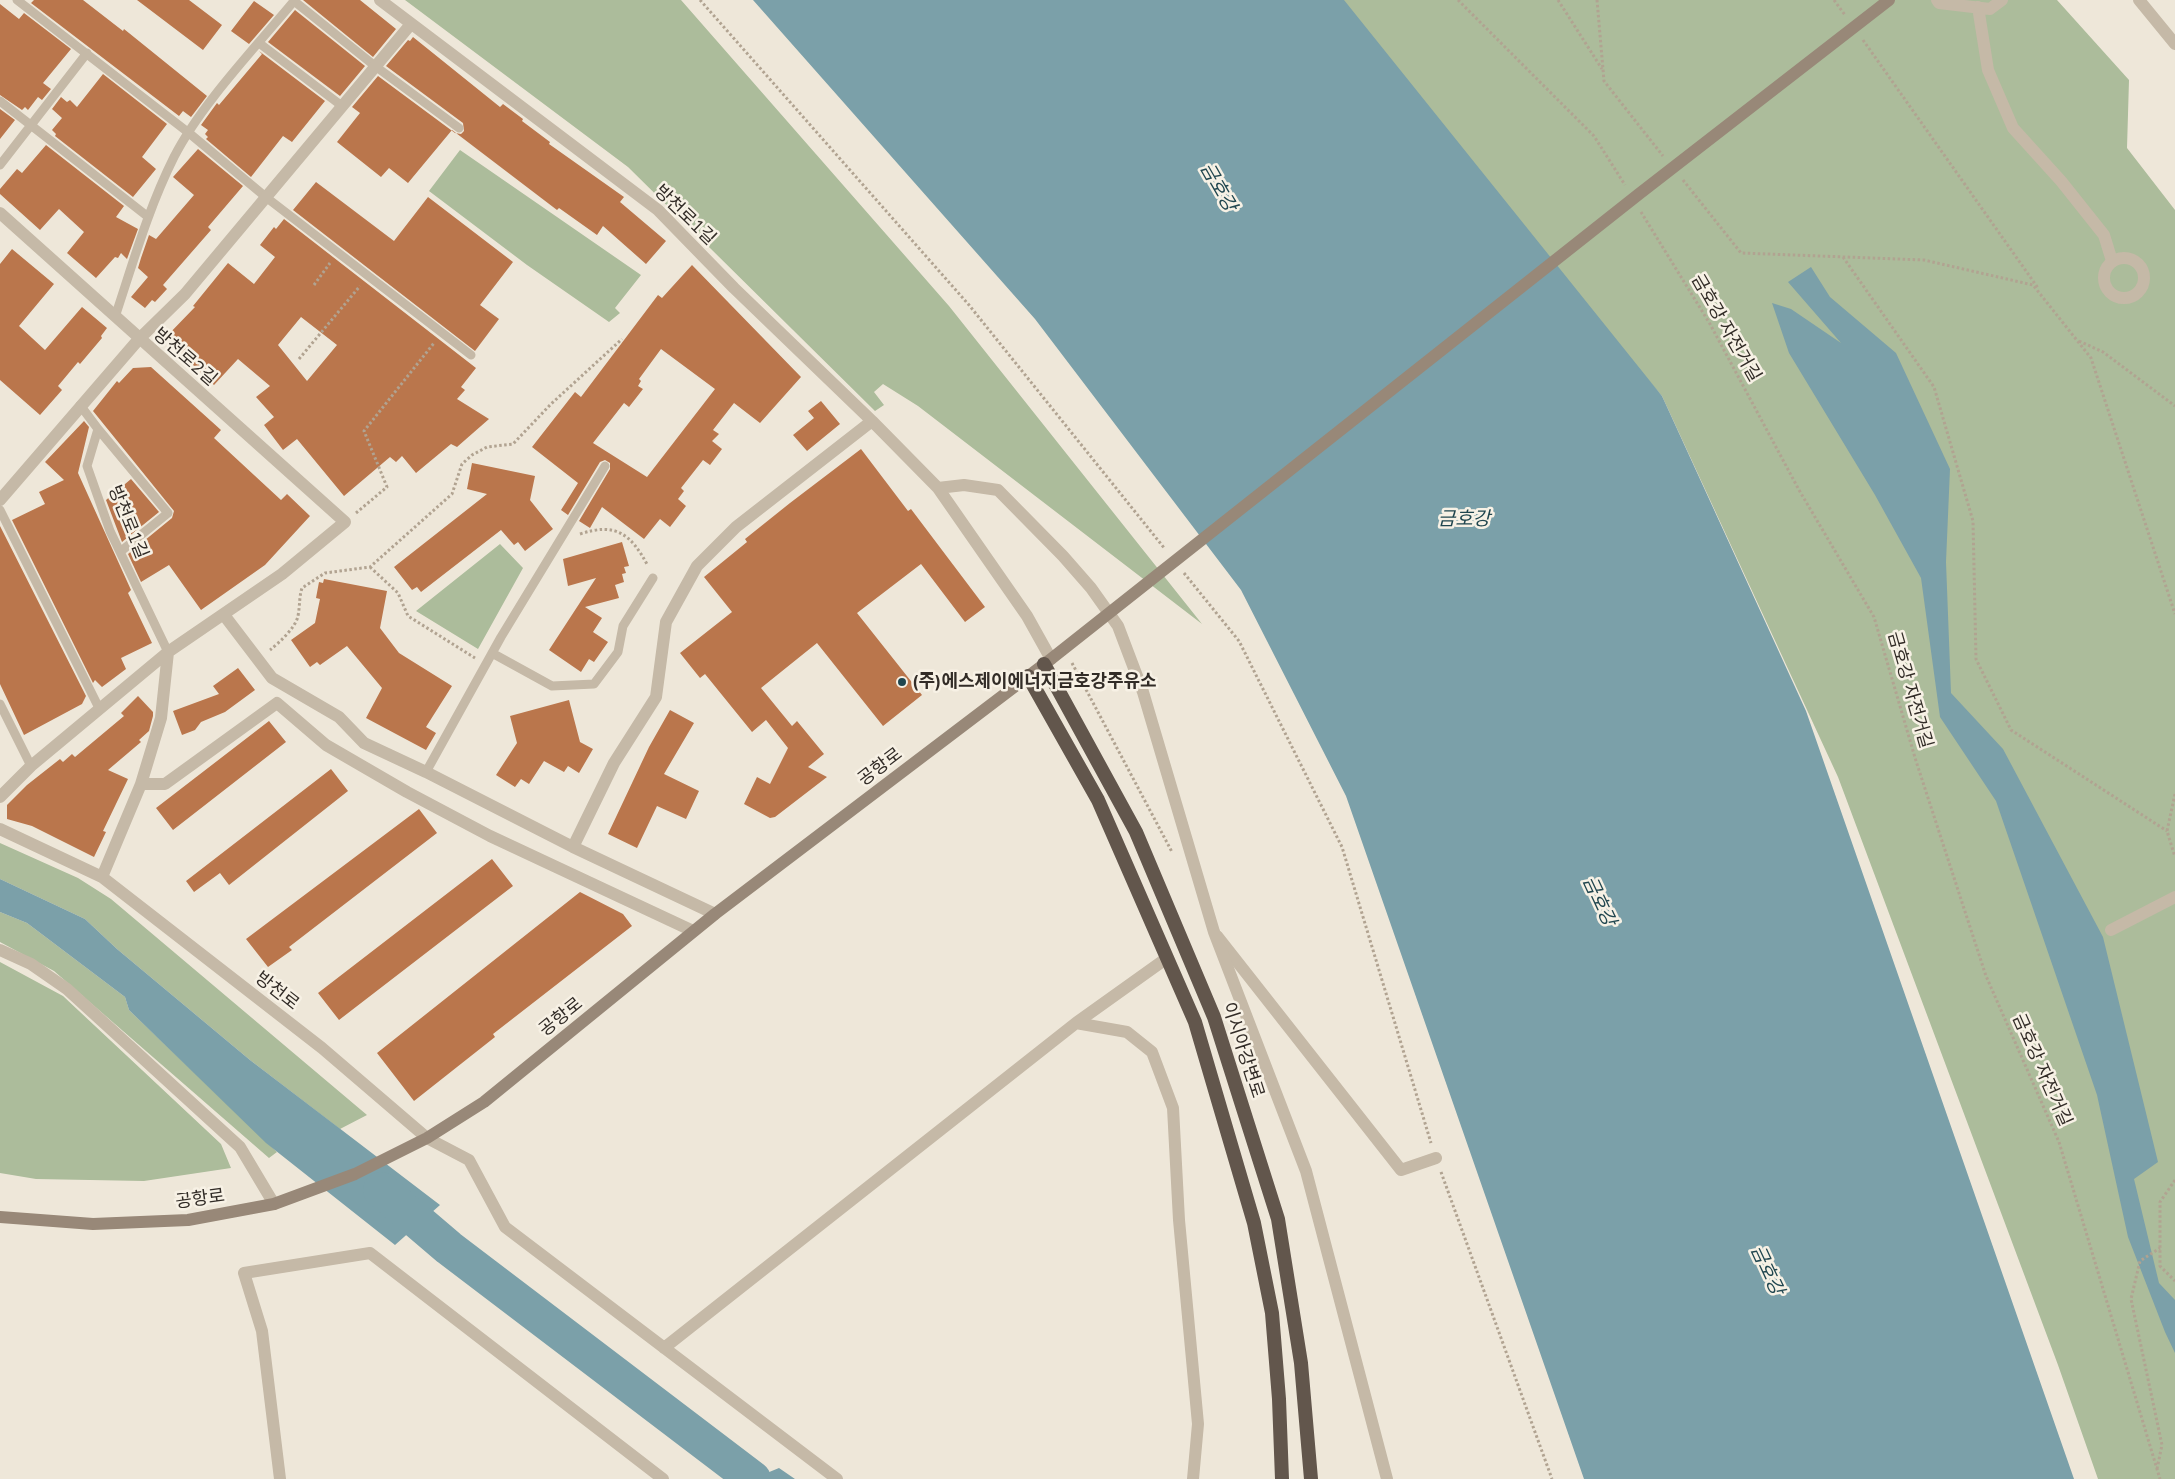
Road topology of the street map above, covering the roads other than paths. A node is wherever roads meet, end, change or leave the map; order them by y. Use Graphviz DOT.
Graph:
graph roads {
  1 [pos="17,0"];
  2 [pos="380,0"];
  3 [pos="1889,0"];
  4 [pos="1937,0"];
  5 [pos="2002,0"];
  6 [pos="2139,0"];
  7 [pos="1978,7"];
  8 [pos="411,24"];
  9 [pos="259,43"];
  10 [pos="2175,44"];
  11 [pos="88,54"];
  12 [pos="375,66"];
  13 [pos="0,101"];
  14 [pos="342,106"];
  15 [pos="31,125"];
  16 [pos="459,128"];
  17 [pos="189,133"];
  18 [pos="0,165"];
  19 [pos="267,198"];
  20 [pos="0,213"];
  21 [pos="147,216"];
  22 [pos="2112,261"];
  23 [pos="115,318"];
  24 [pos="139,339"];
  25 [pos="470,354"];
  26 [pos="80,405"];
  27 [pos="872,420"];
  28 [pos="98,429"];
  29 [pos="605,466"];
  30 [pos="938,488"];
  31 [pos="2,494"];
  32 [pos="0,510"];
  33 [pos="120,552"];
  34 [pos="653,578"];
  35 [pos="224,615"];
  36 [pos="168,652"];
  37 [pos="492,653"];
  38 [pos="1047,662"];
  39 [pos="1028,676"];
  40 [pos="0,704"];
  41 [pos="99,708"];
  42 [pos="31,766"];
  43 [pos="426,772"];
  44 [pos="141,784"];
  45 [pos="0,797"];
  46 [pos="0,829"];
  47 [pos="573,847"];
  48 [pos="102,877"];
  49 [pos="2175,897"];
  50 [pos="715,914"];
  51 [pos="2111,930"];
  52 [pos="694,931"];
  53 [pos="1214,932"];
  54 [pos="0,950"];
  55 [pos="1167,958"];
  56 [pos="1076,1023"];
  57 [pos="427,1138"];
  58 [pos="1436,1158"];
  59 [pos="274,1204"];
  60 [pos="0,1216"];
  61 [pos="664,1348"];
  62 [pos="280,1479"];
  63 [pos="663,1479"];
  64 [pos="837,1479"];
  65 [pos="1193,1479"];
  66 [pos="1282,1479"];
  67 [pos="1311,1479"];
  68 [pos="1387,1479"];
  1 -- 11 [label="lane"];
  2 -- 8 [label="street, 방천로1길"];
  3 -- 38 [label="main road, 공항로"];
  4 -- 7 [label="street"];
  5 -- 7 [label="street"];
  6 -- 10 [label="street"];
  7 -- 22 [label="street"];
  8 -- 12 [label="street"];
  8 -- 27 [label="street, 방천로1길"];
  9 -- 12 [label="lane"];
  9 -- 14 [label="lane"];
  9 -- 17 [label="lane"];
  11 -- 15 [label="lane"];
  11 -- 17 [label="lane"];
  12 -- 14 [label="street"];
  12 -- 16 [label="lane"];
  13 -- 15 [label="lane"];
  14 -- 19 [label="street"];
  15 -- 18 [label="lane"];
  15 -- 21 [label="lane"];
  17 -- 19 [label="lane"];
  17 -- 21 [label="lane"];
  19 -- 24 [label="street"];
  19 -- 25 [label="lane"];
  20 -- 23 [label="street"];
  21 -- 23 [label="lane"];
  23 -- 24 [label="street"];
  24 -- 26 [label="street, 방천로2길"];
  24 -- 35 [label="street, 방천로2길"];
  26 -- 28 [label="lane"];
  26 -- 31 [label="street, 방천로2길"];
  27 -- 30 [label="street, 방천로1길"];
  27 -- 47 [label="street"];
  28 -- 33 [label="lane, 방천로1길"];
  28 -- 33 [label="lane"];
  29 -- 37 [label="lane"];
  30 -- 38 [label="street, 방천로1길"];
  30 -- 53 [label="street"];
  32 -- 41 [label="lane"];
  33 -- 36 [label="lane, 방천로1길"];
  34 -- 37 [label="lane"];
  35 -- 36 [label="street"];
  35 -- 43 [label="street"];
  36 -- 41 [label="street"];
  36 -- 44 [label="street"];
  37 -- 43 [label="lane"];
  38 -- 39 [label="main road, 공항로"];
  38 -- 67 [label="highway, 이시아강변로"];
  39 -- 50 [label="main road, 공항로"];
  39 -- 55 [label="highway"];
  40 -- 42 [label="lane"];
  41 -- 42 [label="street"];
  42 -- 45 [label="street"];
  43 -- 47 [label="street"];
  44 -- 48 [label="street"];
  44 -- 52 [label="street"];
  46 -- 48 [label="street, 방천로"];
  47 -- 50 [label="street"];
  48 -- 57 [label="street, 방천로"];
  49 -- 51 [label="street"];
  50 -- 52 [label="main road, 공항로"];
  52 -- 57 [label="main road, 공항로"];
  53 -- 58 [label="street"];
  53 -- 68 [label="street"];
  54 -- 59 [label="street"];
  55 -- 56 [label="street"];
  55 -- 66 [label="highway"];
  56 -- 61 [label="street"];
  56 -- 65 [label="street"];
  57 -- 59 [label="main road, 공항로"];
  57 -- 61 [label="street, 방천로"];
  59 -- 60 [label="main road, 공항로"];
  61 -- 64 [label="street, 방천로"];
  62 -- 63 [label="street"];
}
